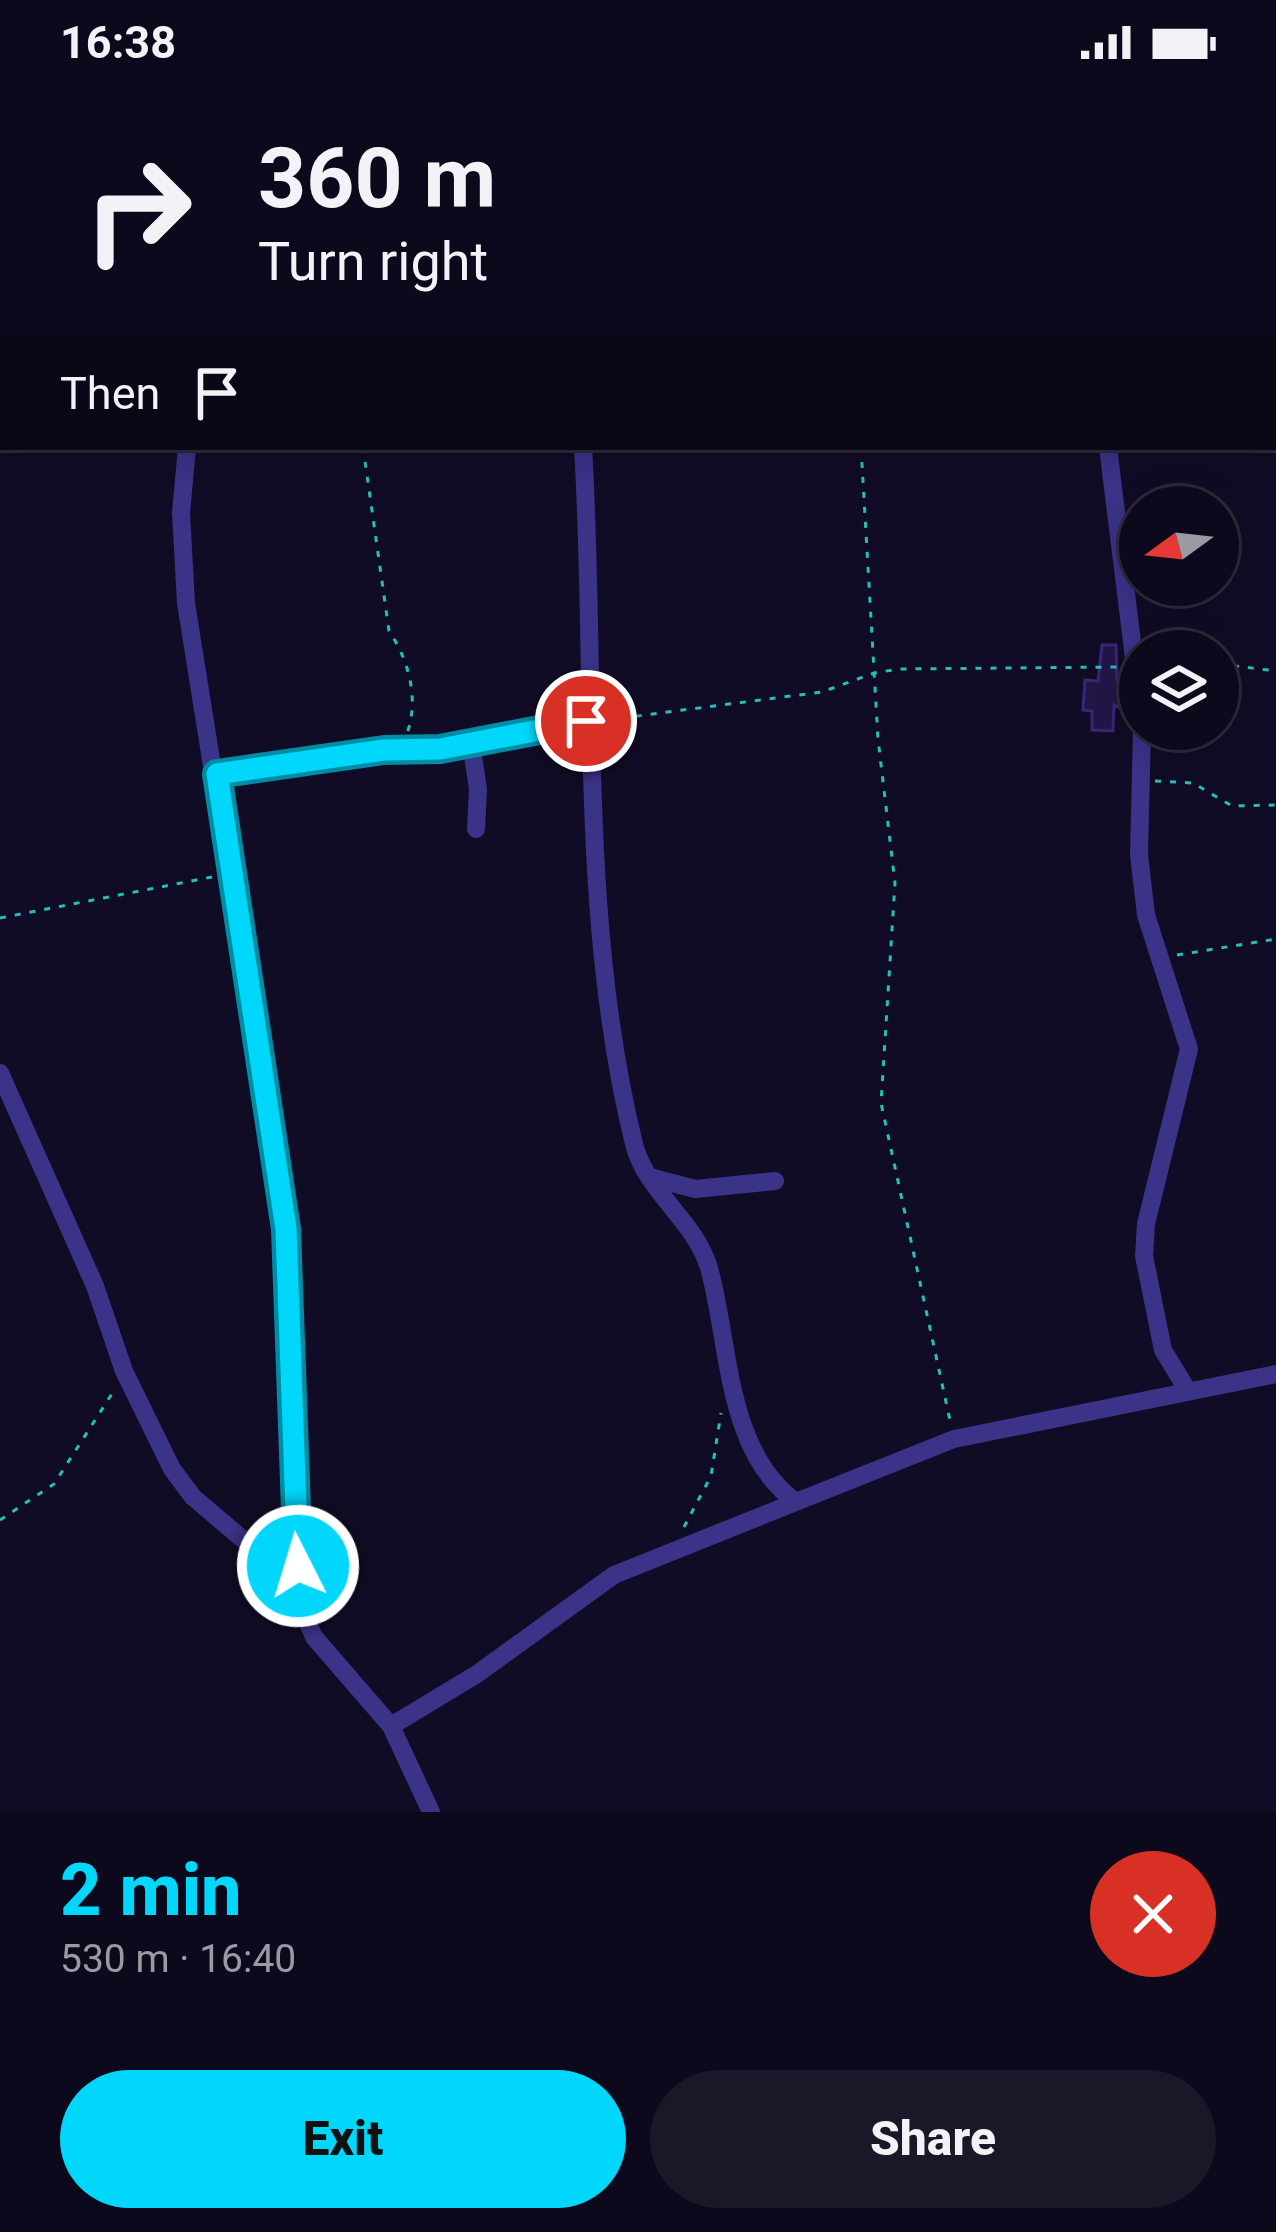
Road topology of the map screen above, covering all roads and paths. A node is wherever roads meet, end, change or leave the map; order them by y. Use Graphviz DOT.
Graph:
graph roads {
  1 [pos="188,450"];
  2 [pos="363,450"];
  3 [pos="583,450"];
  4 [pos="861,450"];
  5 [pos="1108,450"];
  6 [pos="1129,630"];
  7 [pos="1239,667"];
  8 [pos="1119,668"];
  9 [pos="1276,671"];
  10 [pos="874,673"];
  11 [pos="586,721"];
  12 [pos="471,743"];
  13 [pos="401,748"];
  14 [pos="1142,750"];
  15 [pos="217,774"];
  16 [pos="1146,781"];
  17 [pos="1276,805"];
  18 [pos="476,829"];
  19 [pos="231,873"];
  20 [pos="0,918"];
  21 [pos="1276,939"];
  22 [pos="1173,956"];
  23 [pos="0,1073"];
  24 [pos="649,1177"];
  25 [pos="775,1181"];
  26 [pos="124,1371"];
  27 [pos="1276,1374"];
  28 [pos="1186,1388"];
  29 [pos="721,1412"];
  30 [pos="954,1438"];
  31 [pos="796,1502"];
  32 [pos="0,1520"];
  33 [pos="662,1554"];
  34 [pos="304,1614"];
  35 [pos="391,1726"];
  36 [pos="431,1812"];
  1 -- 15 [label="street"];
  2 -- 13 [label="path"];
  3 -- 11 [label="street"];
  4 -- 10 [label="path"];
  5 -- 6 [label="street"];
  7 -- 9 [label="path"];
  8 -- 10 [label="path"];
  10 -- 11 [label="path"];
  10 -- 30 [label="path"];
  11 -- 12 [label="street"];
  11 -- 24 [label="street"];
  12 -- 13 [label="street"];
  12 -- 18 [label="street"];
  13 -- 15 [label="street"];
  14 -- 28 [label="street"];
  15 -- 19 [label="street"];
  16 -- 17 [label="path"];
  19 -- 20 [label="path"];
  19 -- 34 [label="street"];
  21 -- 22 [label="path"];
  23 -- 26 [label="street"];
  24 -- 25 [label="street"];
  24 -- 31 [label="street"];
  26 -- 32 [label="path"];
  26 -- 34 [label="street"];
  27 -- 28 [label="street"];
  28 -- 30 [label="street"];
  29 -- 33 [label="path"];
  30 -- 31 [label="street"];
  31 -- 33 [label="street"];
  33 -- 35 [label="street"];
  34 -- 35 [label="street"];
  35 -- 36 [label="street"];
}
